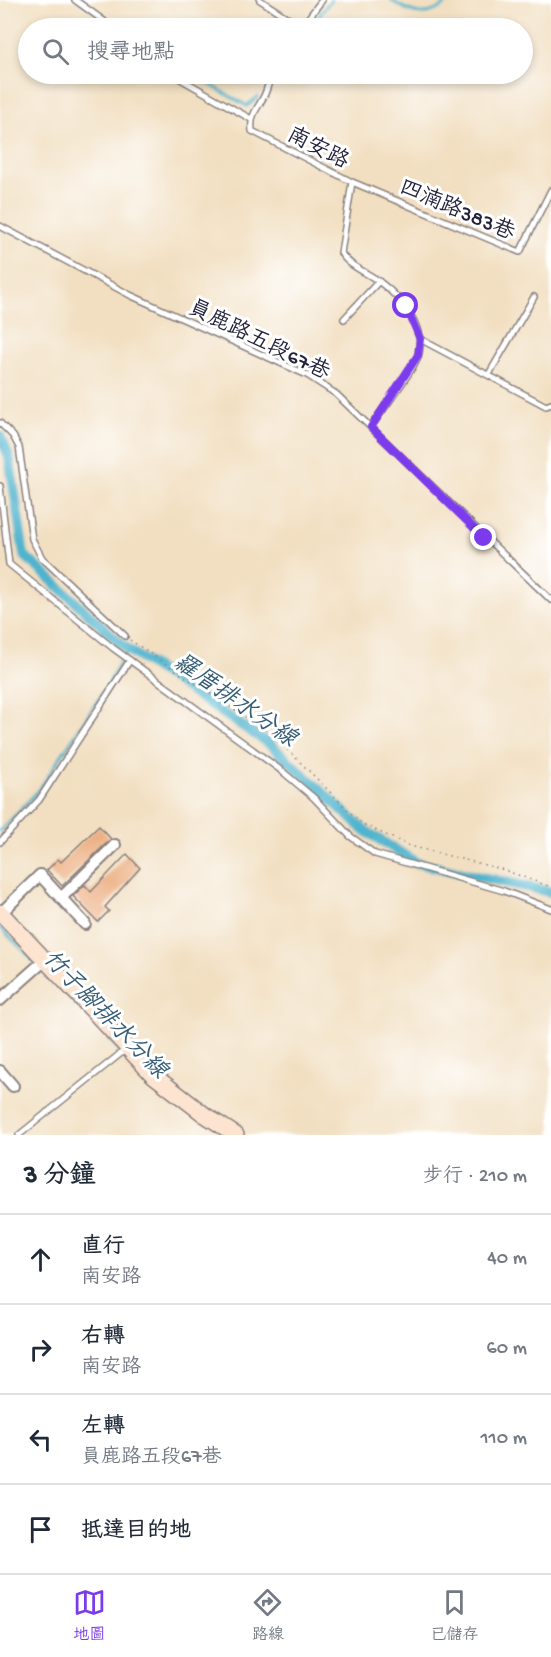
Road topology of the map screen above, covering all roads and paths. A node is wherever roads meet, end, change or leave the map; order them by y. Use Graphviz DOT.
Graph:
graph roads {
  1 [pos="75,0"];
  2 [pos="260,0"];
  3 [pos="322,0"];
  4 [pos="100,18"];
  5 [pos="286,18"];
  6 [pos="308,18"];
  7 [pos="190,84"];
  8 [pos="267,84"];
  9 [pos="251,119"];
  10 [pos="352,182"];
  11 [pos="551,190"];
  12 [pos="0,226"];
  13 [pos="379,281"];
  14 [pos="534,297"];
  15 [pos="344,319"];
  16 [pos="420,339"];
  17 [pos="489,374"];
  18 [pos="551,404"];
  19 [pos="0,423"];
  20 [pos="371,427"];
  21 [pos="0,486"];
  22 [pos="551,600"];
  23 [pos="125,636"];
  24 [pos="130,660"];
  25 [pos="0,842"];
  26 [pos="115,845"];
  27 [pos="551,886"];
  28 [pos="62,898"];
  29 [pos="551,909"];
  30 [pos="0,913"];
  31 [pos="85,924"];
  32 [pos="45,960"];
  33 [pos="0,1000"];
  34 [pos="128,1048"];
  35 [pos="0,1071"];
  36 [pos="13,1086"];
  37 [pos="19,1135"];
  38 [pos="236,1135"];
  1 -- 4 [label="lane"];
  2 -- 5 [label="lane"];
  3 -- 6 [label="lane"];
  7 -- 9 [label="lane"];
  8 -- 9 [label="lane"];
  9 -- 10 [label="lane, 南安路"];
  10 -- 11 [label="lane, 四湳路383巷"];
  10 -- 13 [label="lane, 南安路"];
  12 -- 20 [label="lane, 員鹿路五段67巷"];
  13 -- 15 [label="lane"];
  13 -- 16 [label="lane, 南安路"];
  14 -- 17 [label="lane"];
  16 -- 17 [label="lane"];
  16 -- 20 [label="lane"];
  17 -- 18 [label="lane"];
  19 -- 23 [label="lane"];
  20 -- 22 [label="lane, 員鹿路五段67巷"];
  21 -- 24 [label="lane"];
  23 -- 27 [label="path"];
  24 -- 25 [label="lane"];
  24 -- 29 [label="lane"];
  26 -- 28 [label="street"];
  28 -- 30 [label="street"];
  28 -- 31 [label="street"];
  30 -- 32 [label="street"];
  32 -- 33 [label="street"];
  32 -- 34 [label="street"];
  34 -- 37 [label="lane"];
  34 -- 38 [label="street"];
  35 -- 36 [label="street"];
}
